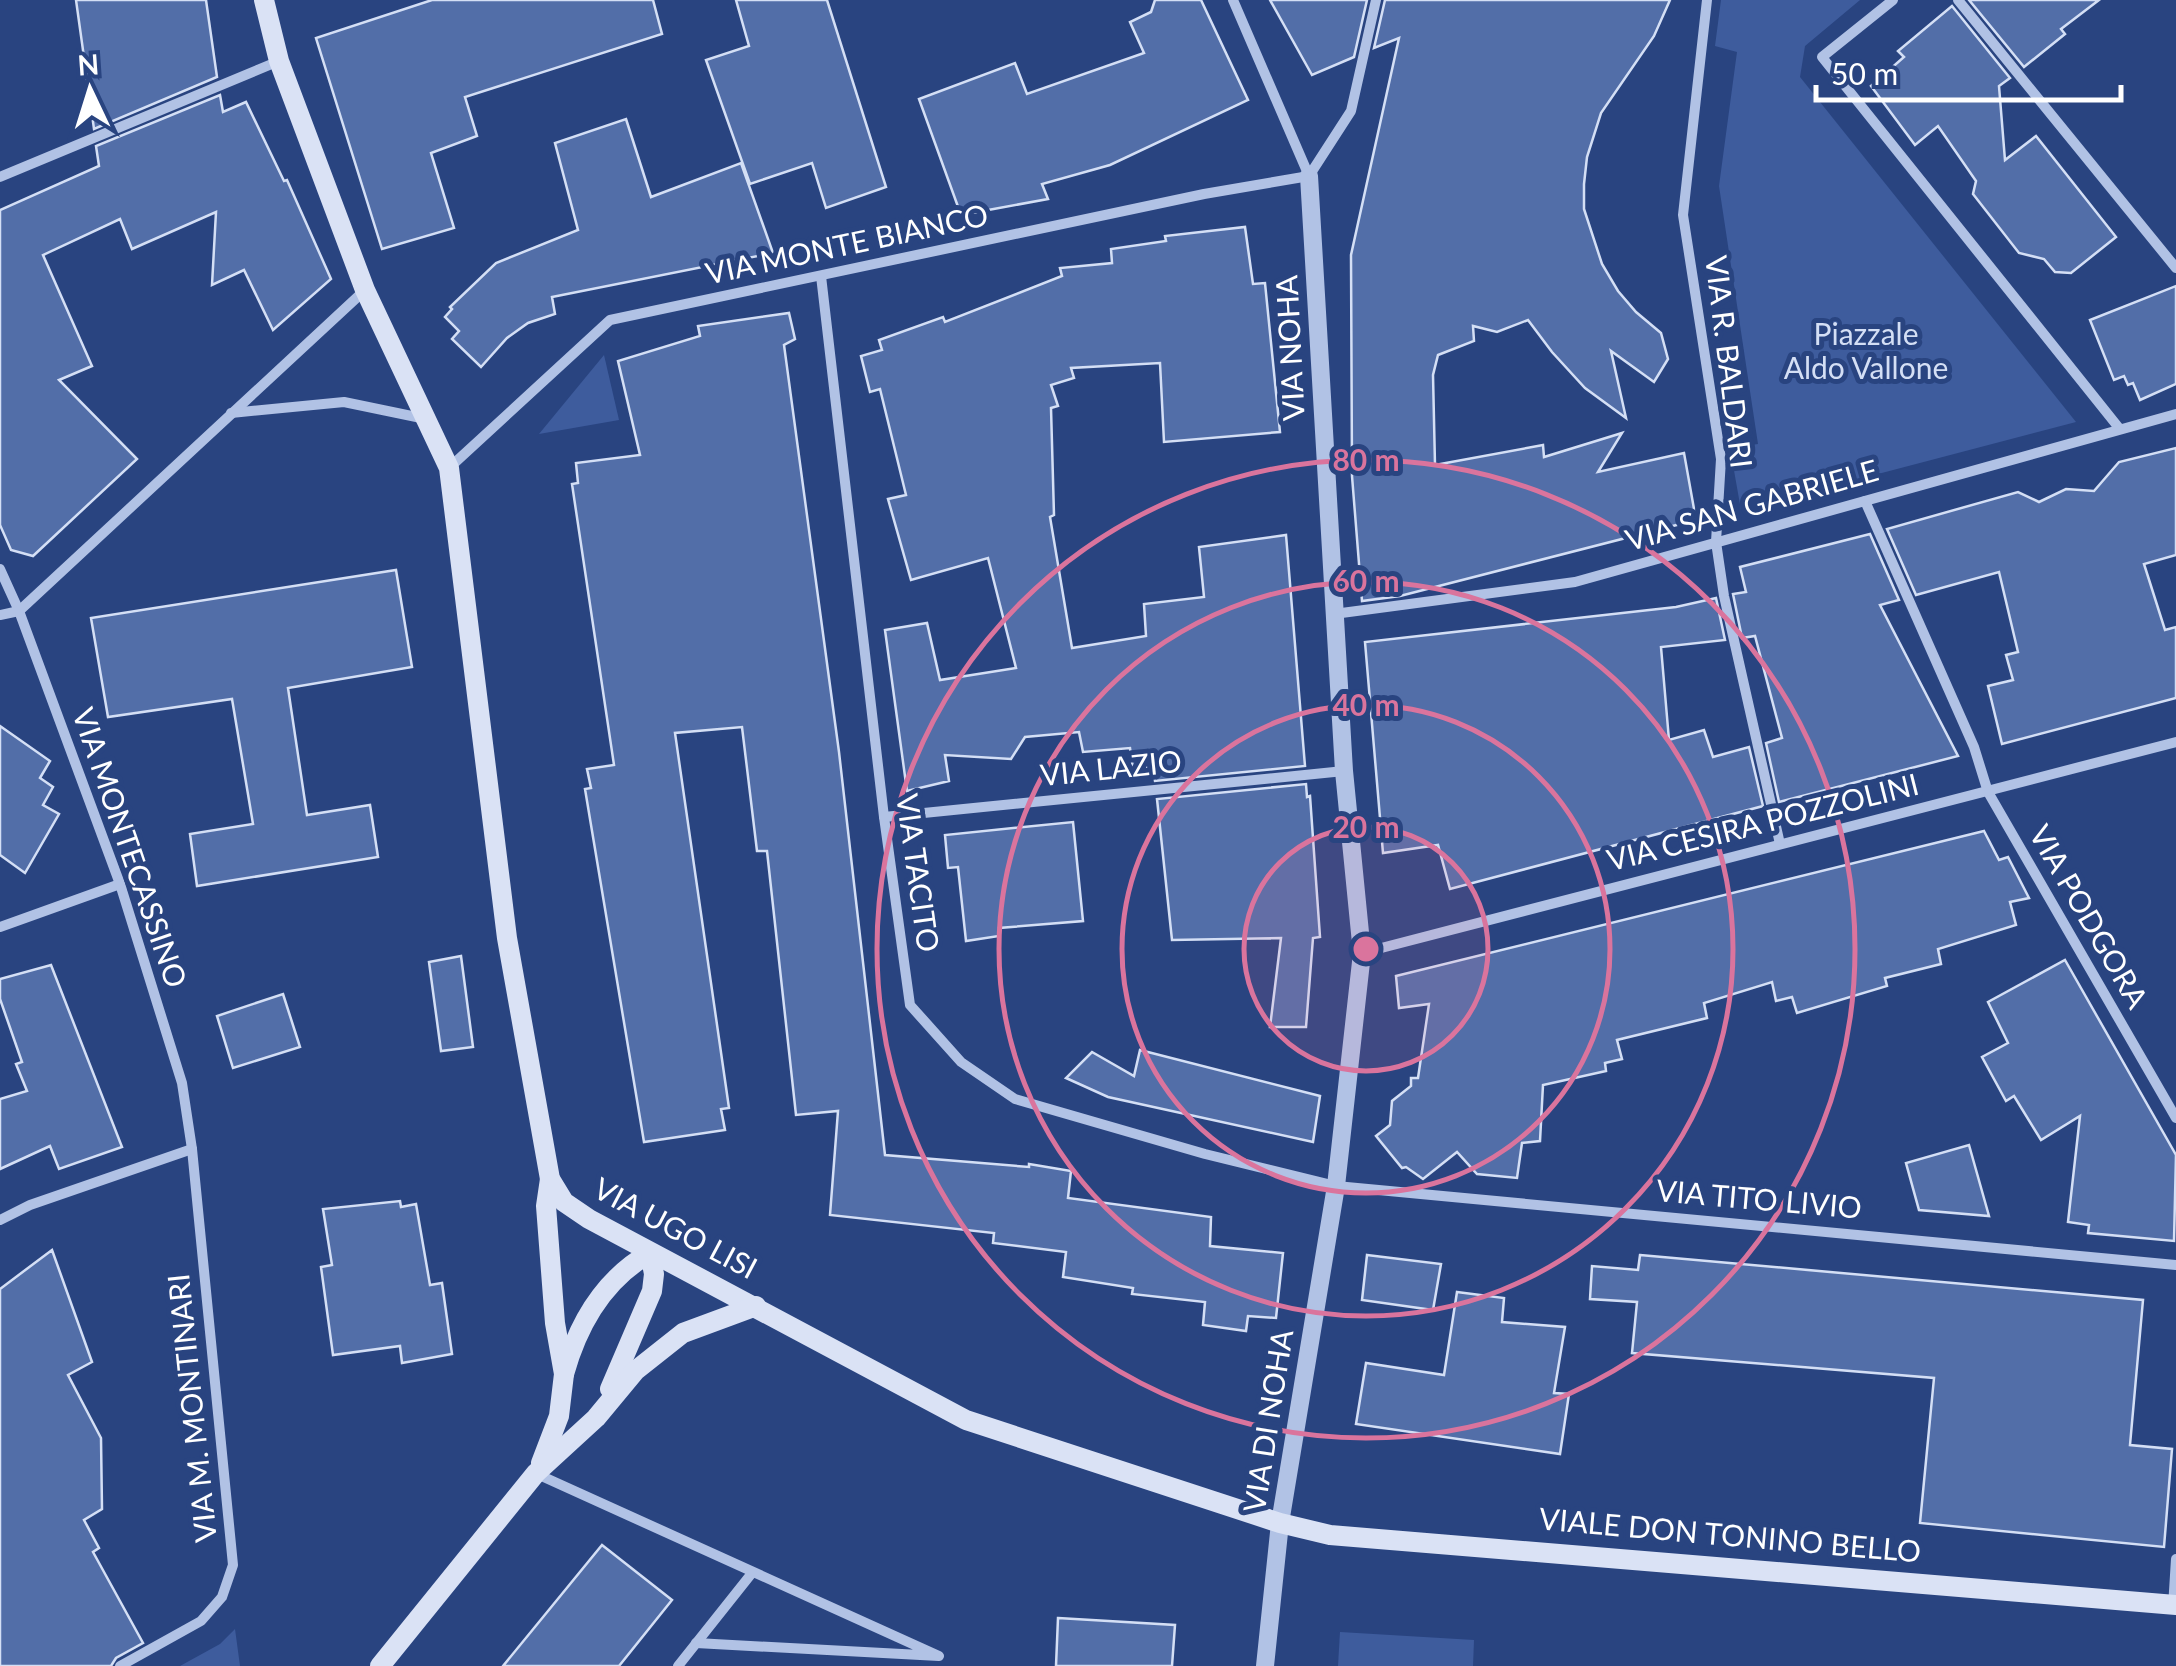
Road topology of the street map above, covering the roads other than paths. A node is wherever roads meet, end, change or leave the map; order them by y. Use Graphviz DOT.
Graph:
graph roads {
  1 [pos="264,0"];
  2 [pos="1234,0"];
  3 [pos="1376,0"];
  4 [pos="1707,0"];
  5 [pos="1893,0"];
  6 [pos="1958,0"];
  7 [pos="278,60"];
  8 [pos="1309,176"];
  9 [pos="0,177"];
  10 [pos="2176,268"];
  11 [pos="820,276"];
  12 [pos="365,290"];
  13 [pos="230,413"];
  14 [pos="2176,414"];
  15 [pos="427,420"];
  16 [pos="2119,428"];
  17 [pos="450,468"];
  18 [pos="1864,500"];
  19 [pos="1716,542"];
  20 [pos="0,569"];
  21 [pos="19,611"];
  22 [pos="1334,614"];
  23 [pos="0,615"];
  24 [pos="2176,742"];
  25 [pos="1344,771"];
  26 [pos="1988,792"];
  27 [pos="884,817"];
  28 [pos="1780,844"];
  29 [pos="120,884"];
  30 [pos="0,927"];
  31 [pos="1362,952"];
  32 [pos="2176,1118"];
  33 [pos="192,1148"];
  34 [pos="550,1179"];
  35 [pos="1336,1186"];
  36 [pos="0,1220"];
  37 [pos="650,1253"];
  38 [pos="2176,1265"];
  39 [pos="756,1306"];
  40 [pos="564,1374"];
  41 [pos="596,1418"];
  42 [pos="536,1474"];
  43 [pos="1280,1524"];
  44 [pos="2176,1558"];
  45 [pos="752,1572"];
  46 [pos="2174,1608"];
  47 [pos="696,1643"];
  48 [pos="120,1666"];
  49 [pos="380,1666"];
  50 [pos="678,1666"];
  51 [pos="1265,1666"];
  1 -- 7 [label="main road, VIA UGO LISI"];
  2 -- 8 [label="street"];
  3 -- 8 [label="street"];
  4 -- 19 [label="street, VIA R. BALDARI"];
  5 -- 16 [label="street"];
  6 -- 10 [label="street"];
  7 -- 9 [label="street"];
  7 -- 12 [label="main road, VIA UGO LISI"];
  8 -- 11 [label="street, VIA MONTE BIANCO"];
  8 -- 22 [label="street, VIA NOHA"];
  11 -- 17 [label="street, VIA MONTE BIANCO"];
  11 -- 27 [label="street, VIA TACITO"];
  12 -- 13 [label="street"];
  12 -- 15 [label="main road, VIA UGO LISI"];
  13 -- 15 [label="street"];
  13 -- 21 [label="street"];
  14 -- 16 [label="street, VIA SAN GABRIELE"];
  15 -- 17 [label="main road, VIA UGO LISI"];
  16 -- 18 [label="street, VIA SAN GABRIELE"];
  17 -- 34 [label="main road, VIA UGO LISI"];
  18 -- 19 [label="street, VIA SAN GABRIELE"];
  18 -- 26 [label="street, VIA PODGORA"];
  19 -- 22 [label="street, VIA SAN GABRIELE"];
  19 -- 28 [label="street, VIA R. BALDARI"];
  20 -- 21 [label="street, VIA MONTECASSINO"];
  21 -- 23 [label="street"];
  21 -- 29 [label="street, VIA MONTECASSINO"];
  22 -- 25 [label="street, VIA NOHA"];
  24 -- 26 [label="street, VIA CESIRA POZZOLINI"];
  25 -- 27 [label="street, VIA LAZIO"];
  25 -- 31 [label="street, VIA NOHA"];
  26 -- 28 [label="street, VIA CESIRA POZZOLINI"];
  26 -- 32 [label="street, VIA PODGORA"];
  27 -- 35 [label="street, VIA TACITO"];
  28 -- 31 [label="street, VIA CESIRA POZZOLINI"];
  29 -- 30 [label="street"];
  29 -- 33 [label="street, VIA MONTECASSINO"];
  31 -- 35 [label="street, VIA NOHA"];
  33 -- 36 [label="street"];
  33 -- 48 [label="street, VIA M. MONTINARI"];
  34 -- 37 [label="main road, VIA UGO LISI"];
  34 -- 40 [label="main road"];
  35 -- 38 [label="street, VIA TITO LIVIO"];
  35 -- 43 [label="street, VIA DI NOHA"];
  37 -- 39 [label="main road, VIA UGO LISI"];
  37 -- 40 [label="main road"];
  37 -- 41 [label="main road"];
  39 -- 41 [label="main road"];
  39 -- 43 [label="main road, VIA UGO LISI"];
  40 -- 42 [label="main road"];
  41 -- 42 [label="main road"];
  42 -- 45 [label="street"];
  42 -- 49 [label="main road"];
  43 -- 46 [label="main road, VIALE DON TONINO BELLO"];
  43 -- 51 [label="street, VIA DI NOHA"];
  44 -- 46 [label="street"];
  45 -- 47 [label="street"];
  45 -- 47 [label="street"];
  47 -- 50 [label="street"];
}
